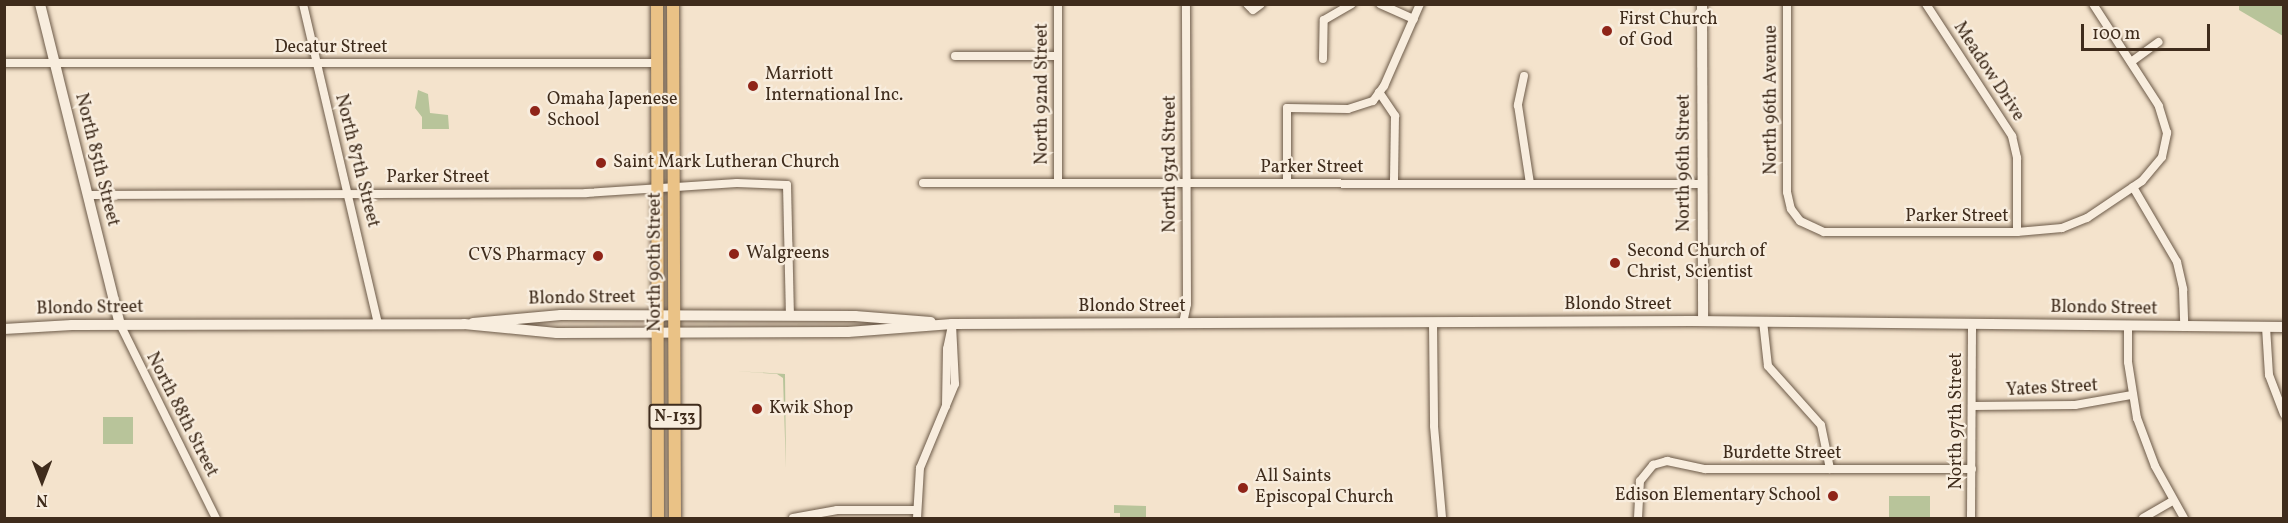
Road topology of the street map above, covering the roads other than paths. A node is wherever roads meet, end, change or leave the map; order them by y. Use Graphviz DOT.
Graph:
graph roads {
  1 [pos="40,4"];
  2 [pos="303,4"];
  3 [pos="657,4"];
  4 [pos="673,4"];
  5 [pos="1058,4"];
  6 [pos="1186,4"];
  7 [pos="1248,4"];
  8 [pos="1261,4"];
  9 [pos="1352,4"];
  10 [pos="1380,4"];
  11 [pos="1420,4"];
  12 [pos="1702,4"];
  13 [pos="1787,4"];
  14 [pos="1926,4"];
  15 [pos="2092,4"];
  16 [pos="1334,7"];
  17 [pos="1414,19"];
  18 [pos="2159,42"];
  19 [pos="955,56"];
  20 [pos="1058,56"];
  21 [pos="1323,59"];
  22 [pos="2131,62"];
  23 [pos="4,63"];
  24 [pos="55,63"];
  25 [pos="316,63"];
  26 [pos="657,63"];
  27 [pos="1524,76"];
  28 [pos="1379,92"];
  29 [pos="923,183"];
  30 [pos="1058,183"];
  31 [pos="1186,183"];
  32 [pos="1287,183"];
  33 [pos="1394,183"];
  34 [pos="1530,183"];
  35 [pos="1700,184"];
  36 [pos="2133,187"];
  37 [pos="673,188"];
  38 [pos="657,189"];
  39 [pos="348,193"];
  40 [pos="88,195"];
  41 [pos="1788,196"];
  42 [pos="2017,232"];
  43 [pos="658,315"];
  44 [pos="675,315"];
  45 [pos="790,316"];
  46 [pos="1703,321"];
  47 [pos="1763,321"];
  48 [pos="1183,323"];
  49 [pos="1433,323"];
  50 [pos="1972,323"];
  51 [pos="120,324"];
  52 [pos="378,324"];
  53 [pos="464,324"];
  54 [pos="952,324"];
  55 [pos="2128,326"];
  56 [pos="2184,327"];
  57 [pos="2266,327"];
  58 [pos="2283,327"];
  59 [pos="4,329"];
  60 [pos="658,332"];
  61 [pos="675,332"];
  62 [pos="2132,395"];
  63 [pos="1972,406"];
  64 [pos="2283,414"];
  65 [pos="1830,469"];
  66 [pos="1972,470"];
  67 [pos="2173,501"];
  68 [pos="917,514"];
  69 [pos="815,515"];
  70 [pos="216,519"];
  71 [pos="658,519"];
  72 [pos="675,519"];
  73 [pos="793,519"];
  74 [pos="1442,519"];
  75 [pos="1638,519"];
  76 [pos="1971,519"];
  77 [pos="2143,519"];
  78 [pos="2184,519"];
  1 -- 24 [label="main road, North 85th Street"];
  2 -- 25 [label="street, North 87th Street"];
  3 -- 26 [label="main road, North 90th Street / N-133"];
  4 -- 37 [label="main road, North 90th Street / N-133"];
  5 -- 20 [label="street, North 92nd Street"];
  6 -- 31 [label="street, North 93rd Street"];
  7 -- 8 [label="street"];
  9 -- 16 [label="street"];
  10 -- 17 [label="street"];
  11 -- 17 [label="street"];
  12 -- 35 [label="main road, North 96th Street"];
  13 -- 41 [label="street, North 96th Avenue"];
  14 -- 42 [label="street, Meadow Drive"];
  15 -- 22 [label="street, Parker Street"];
  16 -- 21 [label="street"];
  17 -- 28 [label="street"];
  18 -- 22 [label="street"];
  19 -- 20 [label="street"];
  20 -- 30 [label="street, North 92nd Street"];
  22 -- 36 [label="street, Parker Street"];
  23 -- 24 [label="street, Decatur Street"];
  24 -- 25 [label="street, Decatur Street"];
  24 -- 40 [label="main road, North 85th Street"];
  25 -- 26 [label="street, Decatur Street"];
  25 -- 39 [label="street, North 87th Street"];
  26 -- 38 [label="main road, North 90th Street / N-133"];
  27 -- 34 [label="street"];
  28 -- 32 [label="street"];
  28 -- 33 [label="street"];
  29 -- 30 [label="street, Parker Street"];
  30 -- 31 [label="street, Parker Street"];
  31 -- 32 [label="street, Parker Street"];
  31 -- 48 [label="street, North 93rd Street"];
  32 -- 33 [label="street, Parker Street"];
  33 -- 34 [label="street, Parker Street"];
  34 -- 35 [label="street, Parker Street"];
  35 -- 46 [label="main road, North 96th Street"];
  36 -- 42 [label="street, Parker Street"];
  36 -- 56 [label="street"];
  37 -- 38 [label="street, Parker Street"];
  37 -- 44 [label="main road, North 90th Street / N-133"];
  37 -- 45 [label="street, Parker Street"];
  38 -- 39 [label="street, Parker Street"];
  38 -- 43 [label="main road, North 90th Street / N-133"];
  39 -- 40 [label="street, Parker Street"];
  39 -- 52 [label="street, North 87th Street"];
  40 -- 51 [label="main road, North 85th Street"];
  41 -- 42 [label="street, Parker Street"];
  43 -- 44 [label="main road, Blondo Street"];
  43 -- 53 [label="main road, Blondo Street"];
  43 -- 60 [label="main road, North 90th Street / N-133"];
  44 -- 45 [label="main road, Blondo Street"];
  44 -- 61 [label="main road, North 90th Street / N-133"];
  45 -- 54 [label="main road, Blondo Street"];
  46 -- 47 [label="main road, Blondo Street"];
  46 -- 49 [label="main road, Blondo Street"];
  47 -- 50 [label="main road, Blondo Street"];
  47 -- 65 [label="street"];
  48 -- 49 [label="main road, Blondo Street"];
  48 -- 54 [label="main road, Blondo Street"];
  49 -- 74 [label="street"];
  50 -- 55 [label="main road, Blondo Street"];
  50 -- 63 [label="street, North 97th Street"];
  51 -- 52 [label="main road, Blondo Street"];
  51 -- 59 [label="main road, Blondo Street"];
  51 -- 70 [label="street, North 88th Street"];
  52 -- 53 [label="main road, Blondo Street"];
  53 -- 60 [label="main road, Blondo Street"];
  54 -- 61 [label="main road, Blondo Street"];
  54 -- 68 [label="street"];
  55 -- 56 [label="main road, Blondo Street"];
  55 -- 62 [label="street"];
  56 -- 57 [label="main road, Blondo Street"];
  57 -- 58 [label="main road, Blondo Street"];
  57 -- 64 [label="street"];
  60 -- 61 [label="main road, Blondo Street"];
  60 -- 71 [label="main road, North 90th Street / N-133"];
  61 -- 72 [label="main road, North 90th Street / N-133"];
  62 -- 63 [label="street, Yates Street"];
  62 -- 67 [label="street"];
  63 -- 66 [label="street, North 97th Street"];
  65 -- 66 [label="street, Burdette Street"];
  65 -- 75 [label="street, Burdette Street"];
  66 -- 76 [label="street, North 97th Street"];
  67 -- 77 [label="street"];
  67 -- 78 [label="street"];
  68 -- 69 [label="street"];
  69 -- 73 [label="street"];
}
